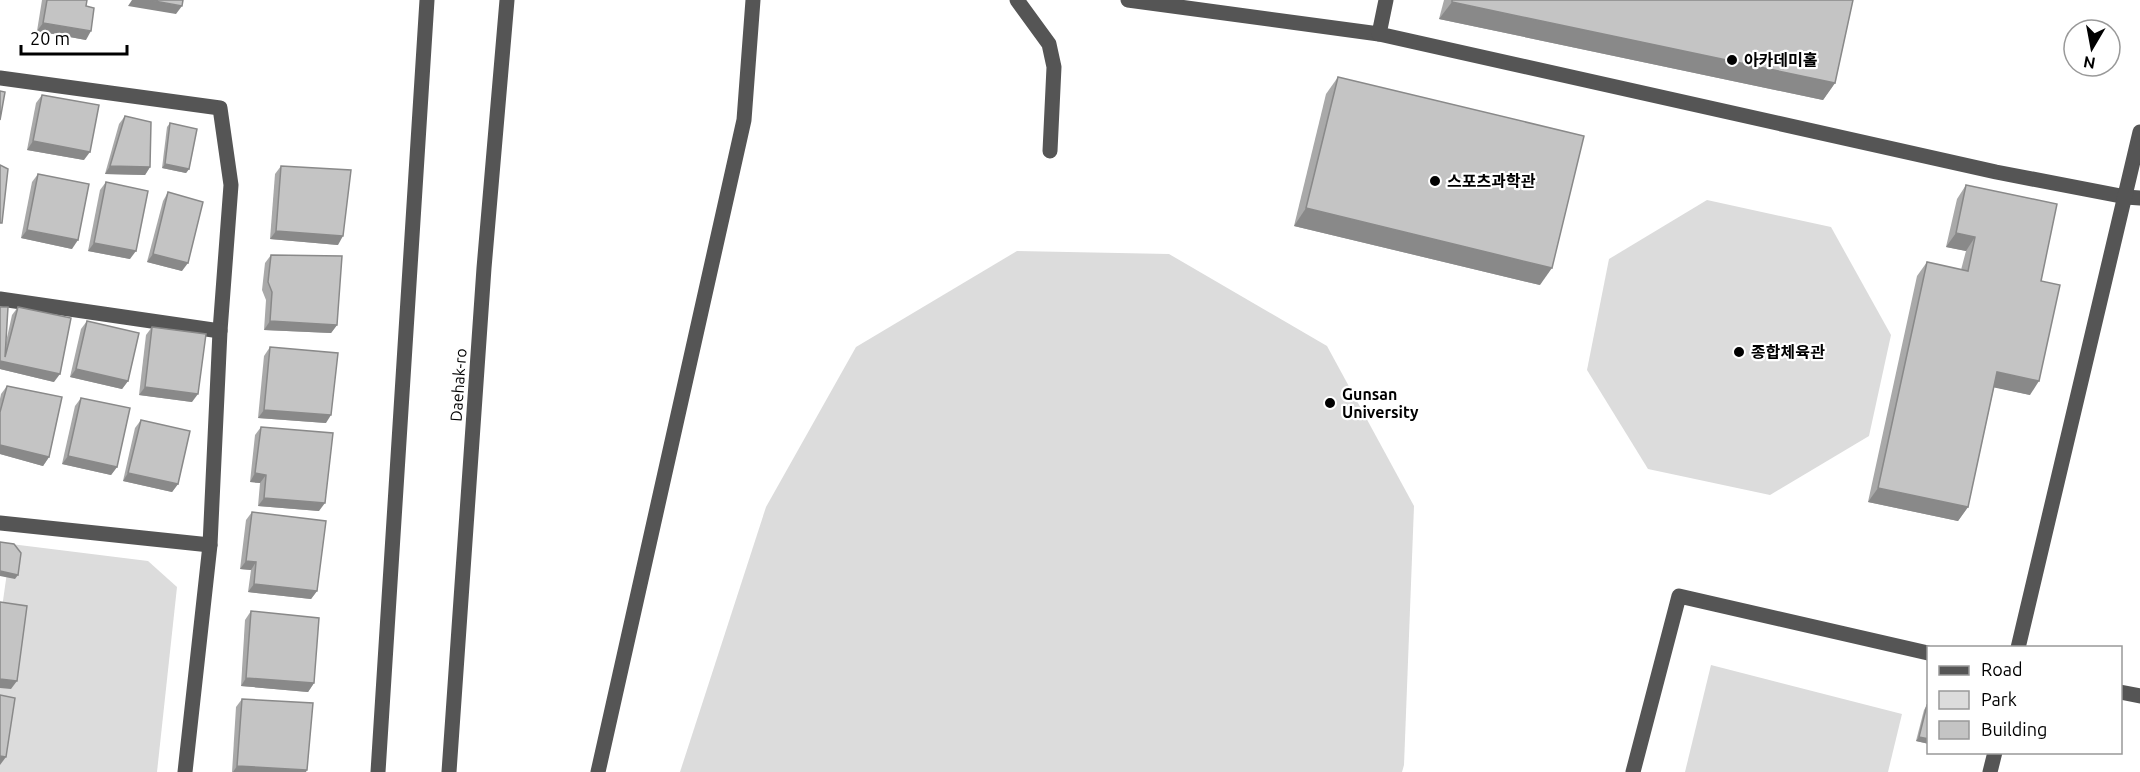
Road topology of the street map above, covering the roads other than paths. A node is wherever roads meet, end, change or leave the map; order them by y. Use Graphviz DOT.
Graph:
graph roads {
  1 [pos="426,0"];
  2 [pos="507,0"];
  3 [pos="753,0"];
  4 [pos="1017,0"];
  5 [pos="1128,0"];
  6 [pos="1386,0"];
  7 [pos="1379,34"];
  8 [pos="0,78"];
  9 [pos="2140,132"];
  10 [pos="1050,151"];
  11 [pos="2133,197"];
  12 [pos="0,299"];
  13 [pos="220,331"];
  14 [pos="0,523"];
  15 [pos="210,545"];
  16 [pos="2020,646"];
  17 [pos="1927,653"];
  18 [pos="2122,692"];
  19 [pos="2140,696"];
  20 [pos="1995,754"];
  21 [pos="185,772"];
  22 [pos="378,772"];
  23 [pos="449,772"];
  24 [pos="597,772"];
  25 [pos="1633,772"];
  26 [pos="1990,772"];
  1 -- 22 [label="street"];
  2 -- 23 [label="street, Daehak-ro"];
  3 -- 24 [label="street"];
  4 -- 10 [label="street"];
  5 -- 7 [label="street"];
  6 -- 7 [label="street"];
  7 -- 11 [label="street"];
  8 -- 13 [label="street"];
  9 -- 11 [label="street"];
  11 -- 16 [label="street"];
  12 -- 13 [label="street"];
  13 -- 15 [label="street"];
  14 -- 15 [label="street"];
  15 -- 21 [label="street"];
  17 -- 25 [label="street"];
  18 -- 19 [label="street"];
  20 -- 26 [label="street"];
}
